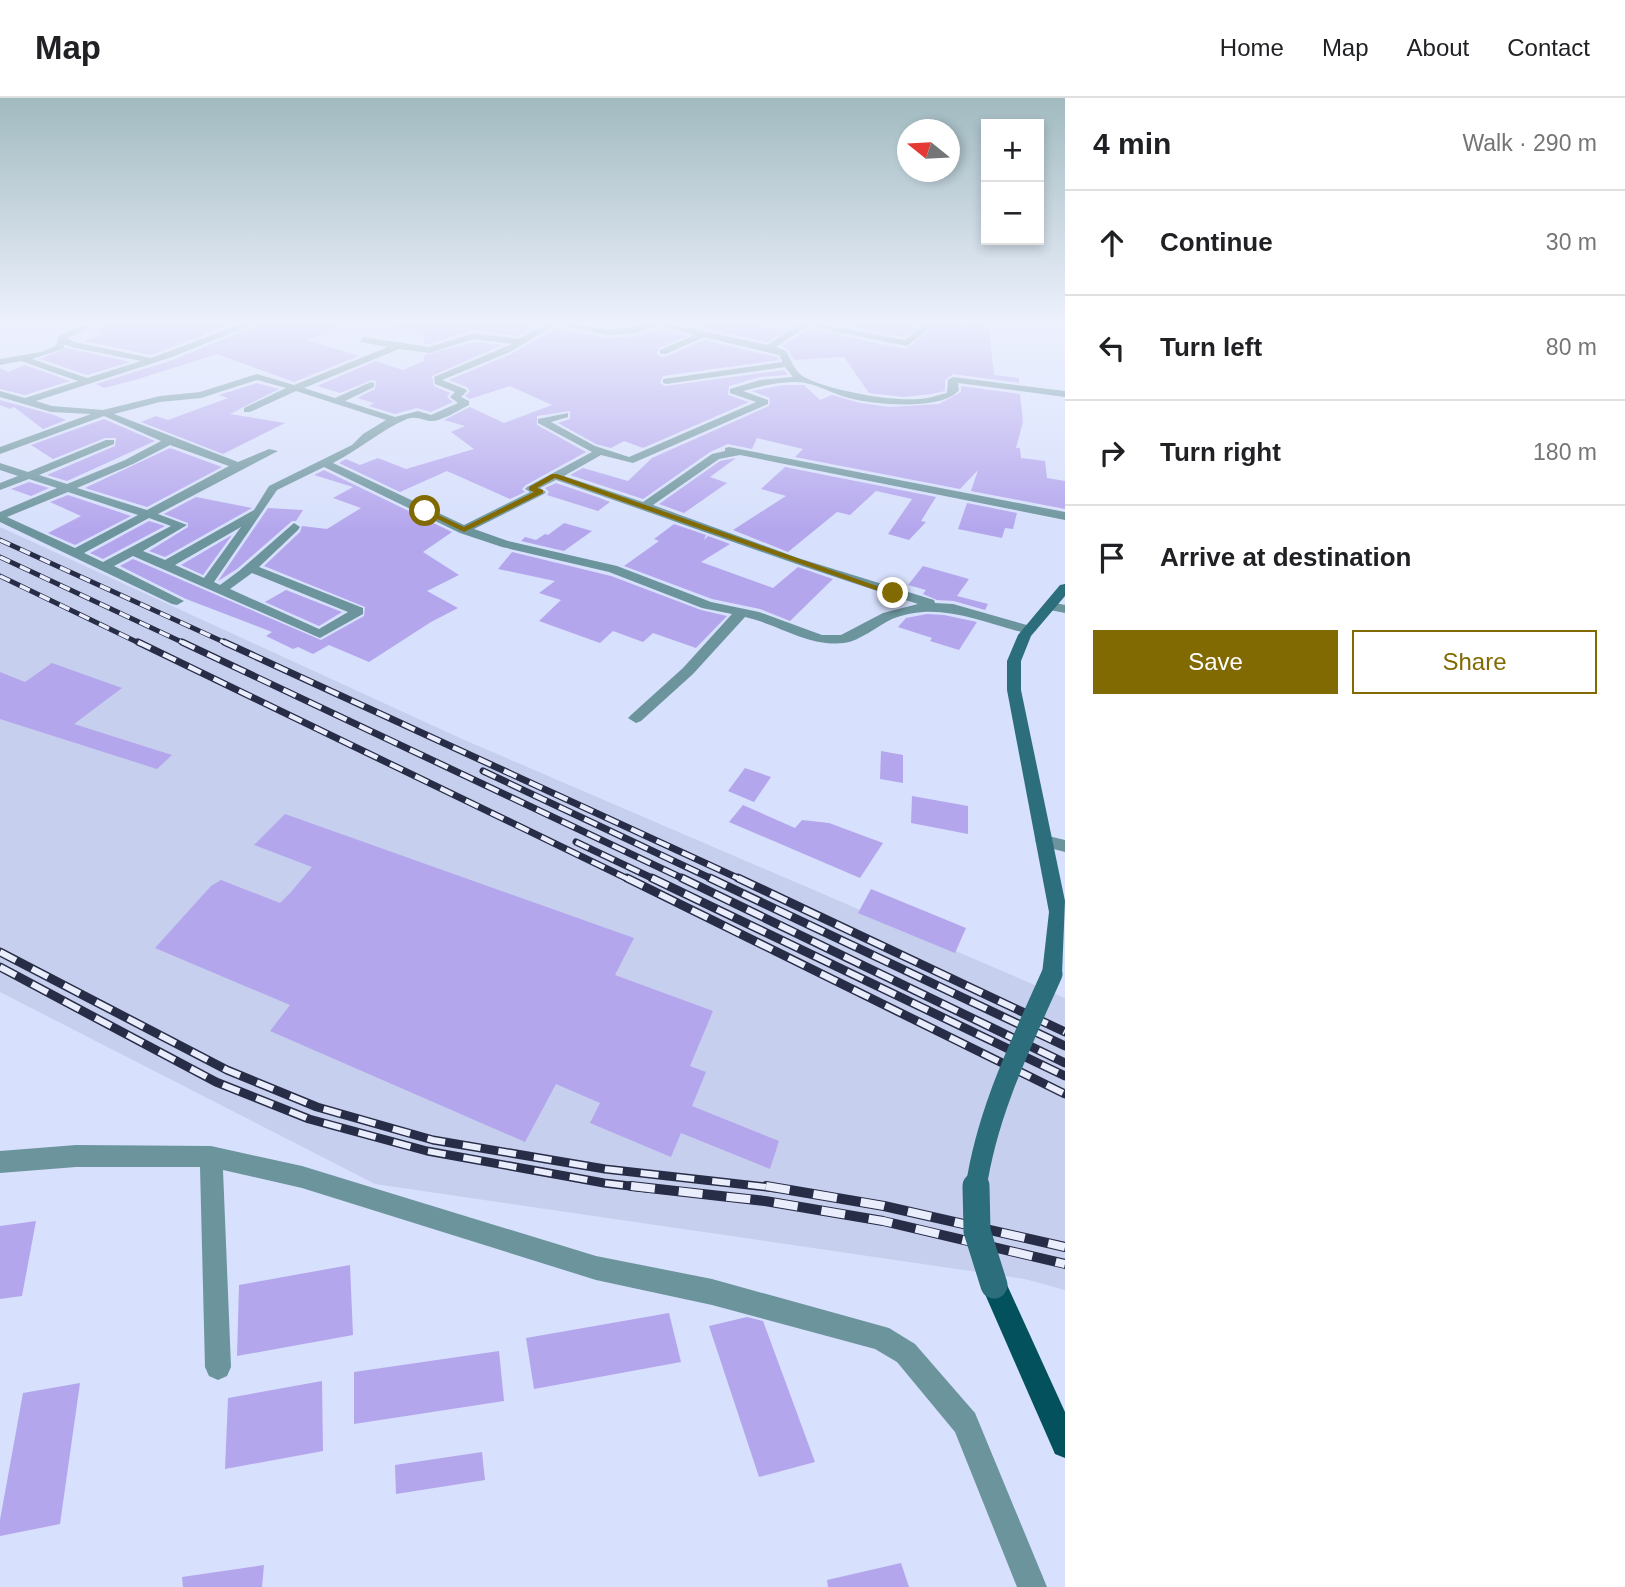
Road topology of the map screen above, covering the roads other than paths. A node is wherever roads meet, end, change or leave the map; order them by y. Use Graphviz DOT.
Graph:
graph roads {
  1 [pos="58,390"];
  2 [pos="215,390"];
  3 [pos="290,390"];
  4 [pos="303,390"];
  5 [pos="359,390"];
  6 [pos="461,390"];
  7 [pos="735,390"];
  8 [pos="834,390"];
  9 [pos="954,390"];
  10 [pos="1037,390"];
  11 [pos="0,394"];
  12 [pos="1065,394"];
  13 [pos="336,401"];
  14 [pos="24,402"];
  15 [pos="247,410"];
  16 [pos="106,413"];
  17 [pos="564,415"];
  18 [pos="398,421"];
  19 [pos="110,442"];
  20 [pos="169,442"];
  21 [pos="729,450"];
  22 [pos="0,451"];
  23 [pos="273,451"];
  24 [pos="601,451"];
  25 [pos="742,452"];
  26 [pos="325,463"];
  27 [pos="0,466"];
  28 [pos="239,466"];
  29 [pos="28,476"];
  30 [pos="554,476"];
  31 [pos="0,487"];
  32 [pos="66,488"];
  33 [pos="643,507"];
  34 [pos="258,512"];
  35 [pos="146,514"];
  36 [pos="1065,516"];
  37 [pos="0,517"];
  38 [pos="294,527"];
  39 [pos="464,530"];
  40 [pos="133,551"];
  41 [pos="75,553"];
  42 [pos="164,565"];
  43 [pos="105,566"];
  44 [pos="250,568"];
  45 [pos="134,580"];
  46 [pos="207,582"];
  47 [pos="1065,588"];
  48 [pos="222,589"];
  49 [pos="177,601"];
  50 [pos="939,606"];
  51 [pos="1057,607"];
  52 [pos="742,612"];
  53 [pos="1029,630"];
  54 [pos="636,718"];
  55 [pos="1044,841"];
  56 [pos="1065,846"];
  57 [pos="211,1157"];
  58 [pos="0,1162"];
  59 [pos="995,1285"];
  60 [pos="218,1367"];
  61 [pos="1065,1444"];
  62 [pos="1032,1587"];
  1 -- 14 [label="street"];
  2 -- 16 [label="street"];
  3 -- 15 [label="street"];
  4 -- 13 [label="street"];
  5 -- 13 [label="street"];
  6 -- 18 [label="street"];
  7 -- 24 [label="street"];
  8 -- 9 [label="street"];
  10 -- 12 [label="street"];
  11 -- 14 [label="street"];
  13 -- 18 [label="street"];
  14 -- 16 [label="street"];
  16 -- 20 [label="street"];
  16 -- 22 [label="street"];
  17 -- 24 [label="street"];
  18 -- 26 [label="street"];
  19 -- 29 [label="street"];
  20 -- 28 [label="street"];
  20 -- 32 [label="street"];
  21 -- 25 [label="street"];
  23 -- 28 [label="street"];
  24 -- 30 [label="street"];
  25 -- 33 [label="street"];
  25 -- 36 [label="street"];
  26 -- 34 [label="street"];
  26 -- 39 [label="street"];
  27 -- 29 [label="street"];
  28 -- 35 [label="street"];
  29 -- 31 [label="street"];
  29 -- 32 [label="street"];
  30 -- 33 [label="street"];
  30 -- 39 [label="street"];
  32 -- 35 [label="street"];
  32 -- 37 [label="street"];
  33 -- 50 [label="street"];
  34 -- 42 [label="street"];
  34 -- 46 [label="street"];
  35 -- 40 [label="street"];
  35 -- 41 [label="street"];
  37 -- 41 [label="street"];
  38 -- 44 [label="street"];
  39 -- 52 [label="street"];
  40 -- 42 [label="street"];
  40 -- 43 [label="street"];
  41 -- 43 [label="street"];
  42 -- 45 [label="street"];
  42 -- 46 [label="street"];
  43 -- 45 [label="street"];
  44 -- 48 [label="street"];
  44 -- 48 [label="street"];
  45 -- 49 [label="street"];
  46 -- 48 [label="street"];
  47 -- 51 [label="main road"];
  50 -- 52 [label="street"];
  50 -- 53 [label="street"];
  51 -- 53 [label="main road"];
  52 -- 54 [label="street"];
  53 -- 55 [label="main road"];
  55 -- 56 [label="street"];
  55 -- 59 [label="main road, bridge"];
  57 -- 58 [label="street"];
  57 -- 60 [label="street"];
  57 -- 62 [label="street"];
  59 -- 61 [label="main road"];
}
